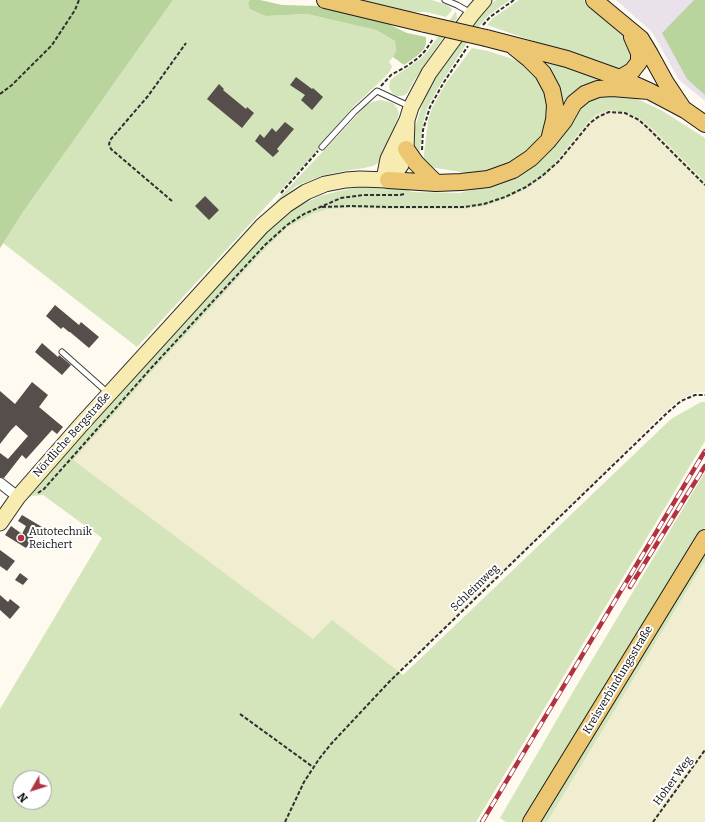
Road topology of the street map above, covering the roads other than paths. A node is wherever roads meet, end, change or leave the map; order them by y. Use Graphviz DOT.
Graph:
graph roads {
  1 [pos="325,0"];
  2 [pos="445,0"];
  3 [pos="484,0"];
  4 [pos="594,0"];
  5 [pos="472,14"];
  6 [pos="627,29"];
  7 [pos="511,44"];
  8 [pos="620,78"];
  9 [pos="649,91"];
  10 [pos="684,110"];
  11 [pos="409,113"];
  12 [pos="705,124"];
  13 [pos="548,141"];
  14 [pos="322,147"];
  15 [pos="406,149"];
  16 [pos="386,179"];
  17 [pos="436,183"];
  18 [pos="62,352"];
  19 [pos="109,394"];
  20 [pos="0,483"];
  21 [pos="19,496"];
  22 [pos="0,523"];
  23 [pos="705,538"];
  24 [pos="531,822"];
  1 -- 7 [label="main road, bridge"];
  2 -- 5 [label="lane"];
  3 -- 5 [label="main road"];
  4 -- 6 [label="main road"];
  5 -- 11 [label="main road"];
  6 -- 8 [label="main road"];
  6 -- 10 [label="main road"];
  7 -- 8 [label="main road"];
  7 -- 13 [label="main road"];
  8 -- 9 [label="main road"];
  9 -- 10 [label="main road"];
  9 -- 13 [label="main road"];
  10 -- 12 [label="main road"];
  11 -- 14 [label="lane"];
  11 -- 15 [label="main road"];
  11 -- 16 [label="main road"];
  13 -- 17 [label="main road"];
  15 -- 16 [label="main road"];
  15 -- 17 [label="main road"];
  16 -- 17 [label="main road"];
  16 -- 19 [label="main road, Nördliche Bergstraße"];
  18 -- 19 [label="lane"];
  19 -- 21 [label="main road, Nördliche Bergstraße"];
  20 -- 21 [label="street"];
  21 -- 22 [label="main road, Nördliche Bergstraße"];
  23 -- 24 [label="main road, Kreisverbindungsstraße"];
}
